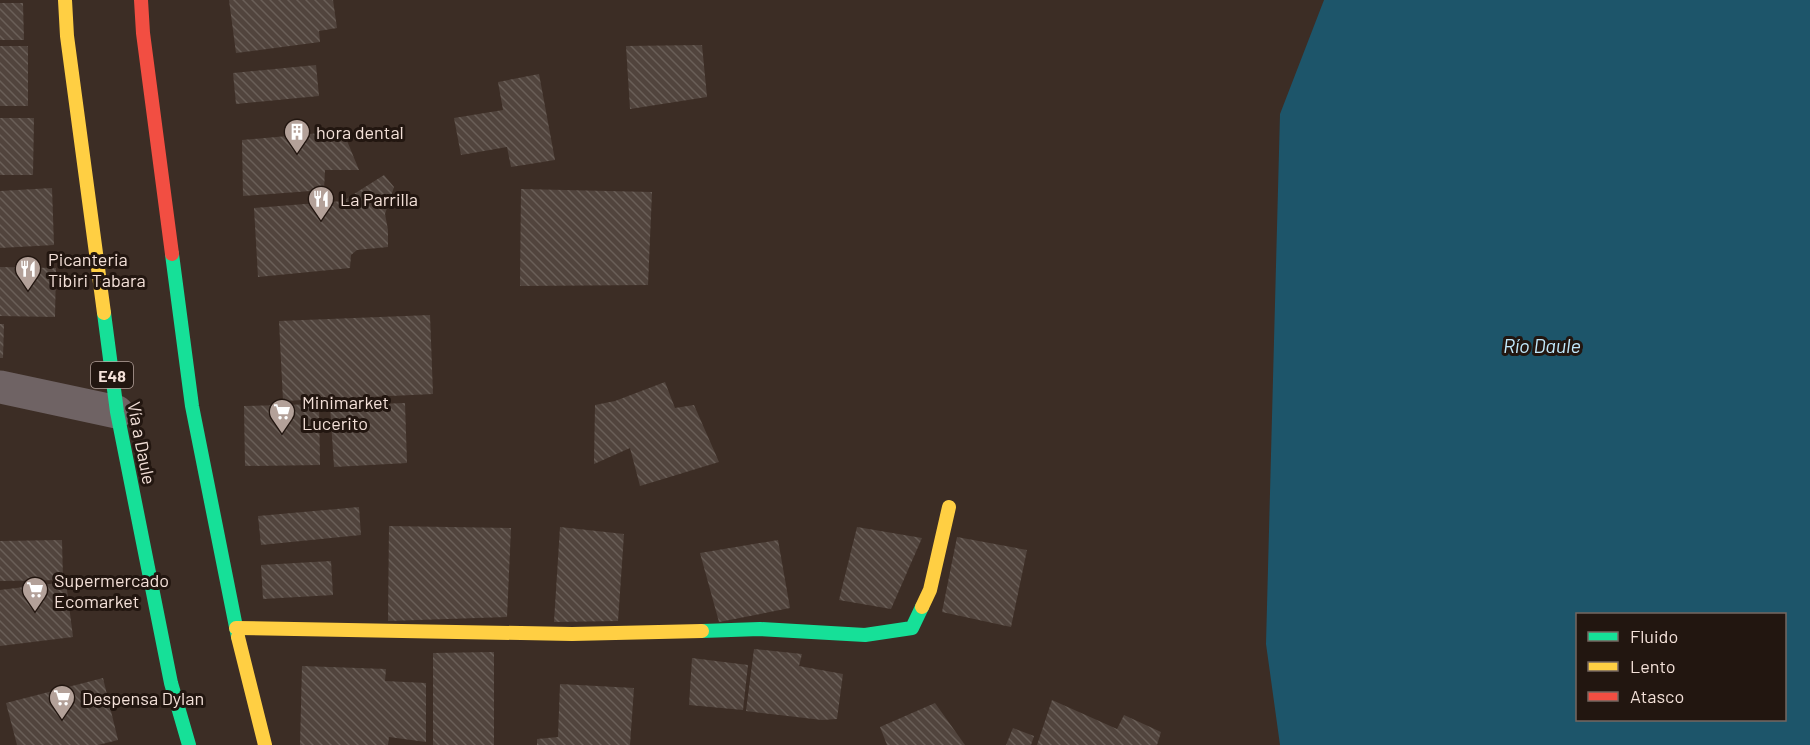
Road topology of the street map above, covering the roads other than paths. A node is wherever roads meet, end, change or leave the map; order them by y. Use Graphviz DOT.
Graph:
graph roads {
  1 [pos="65,0"];
  2 [pos="141,0"];
  3 [pos="0,387"];
  4 [pos="117,412"];
  5 [pos="948,507"];
  6 [pos="236,628"];
  7 [pos="189,745"];
  8 [pos="266,745"];
  1 -- 4 [label="main road, Vía a Daule / E48"];
  2 -- 6 [label="main road"];
  3 -- 4 [label="street"];
  4 -- 7 [label="main road, Vía a Daule / E48"];
  5 -- 6 [label="main road"];
  6 -- 8 [label="main road"];
}
